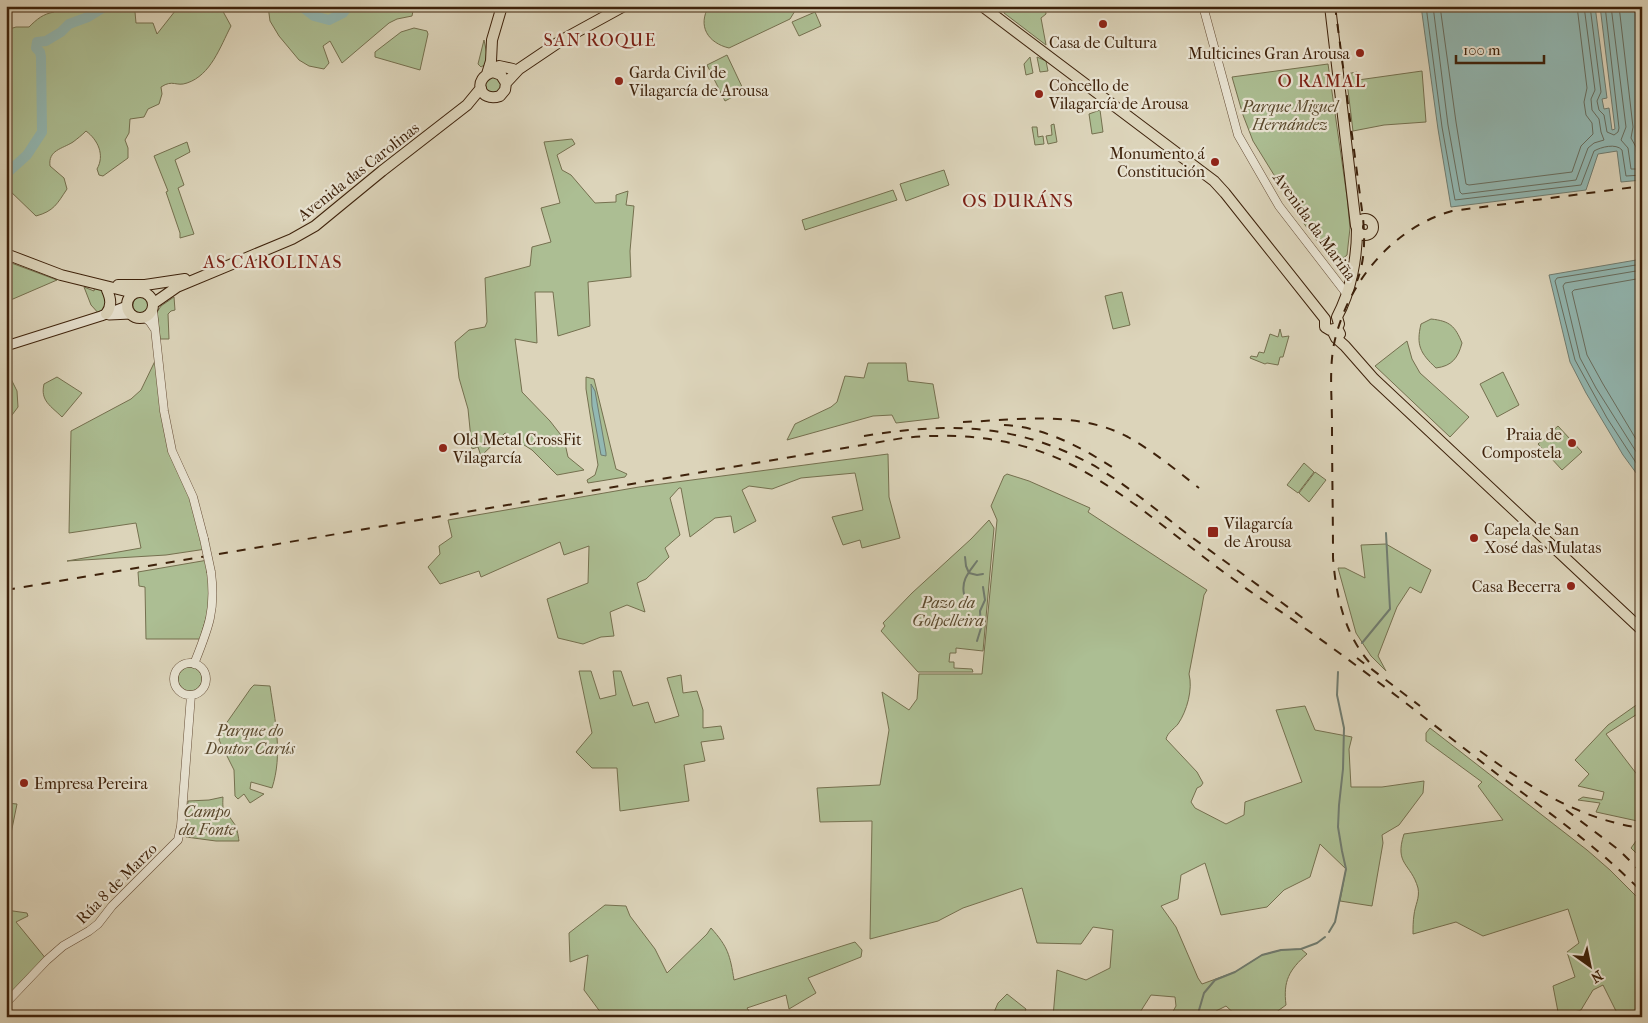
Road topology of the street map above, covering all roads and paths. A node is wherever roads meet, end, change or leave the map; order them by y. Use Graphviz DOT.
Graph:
graph roads {
  1 [pos="502,6"];
  2 [pos="624,6"];
  3 [pos="982,6"];
  4 [pos="1203,6"];
  5 [pos="1330,6"];
  6 [pos="492,50"];
  7 [pos="516,69"];
  8 [pos="487,74"];
  9 [pos="501,74"];
  10 [pos="484,92"];
  11 [pos="1355,209"];
  12 [pos="1365,218"];
  13 [pos="1356,228"];
  14 [pos="1369,234"];
  15 [pos="1357,251"];
  16 [pos="6,254"];
  17 [pos="199,278"];
  18 [pos="97,284"];
  19 [pos="177,287"];
  20 [pos="107,290"];
  21 [pos="146,292"];
  22 [pos="1346,292"];
  23 [pos="134,293"];
  24 [pos="153,306"];
  25 [pos="128,307"];
  26 [pos="104,315"];
  27 [pos="144,317"];
  28 [pos="1332,322"];
  29 [pos="155,330"];
  30 [pos="6,346"];
  31 [pos="1642,630"];
  32 [pos="194,664"];
  33 [pos="191,695"];
  34 [pos="6,1003"];
  1 -- 6 [label="main road"];
  2 -- 7 [label="main road"];
  3 -- 28 [label="main road"];
  4 -- 22 [label="street, Avenida da Mariña"];
  5 -- 11 [label="main road"];
  6 -- 8 [label="main road"];
  6 -- 9 [label="main road"];
  7 -- 9 [label="main road"];
  7 -- 9 [label="main road"];
  8 -- 9 [label="main road"];
  8 -- 10 [label="main road"];
  9 -- 10 [label="main road"];
  10 -- 17 [label="main road, Avenida das Carolinas"];
  11 -- 12 [label="main road"];
  11 -- 13 [label="main road"];
  12 -- 13 [label="main road"];
  12 -- 14 [label="main road"];
  13 -- 14 [label="main road"];
  13 -- 15 [label="main road"];
  14 -- 15 [label="main road"];
  15 -- 22 [label="main road"];
  16 -- 18 [label="main road"];
  17 -- 18 [label="main road"];
  17 -- 19 [label="main road"];
  18 -- 20 [label="main road"];
  18 -- 23 [label="main road"];
  19 -- 21 [label="main road"];
  19 -- 24 [label="main road"];
  20 -- 25 [label="main road"];
  20 -- 26 [label="main road"];
  21 -- 23 [label="main road"];
  21 -- 24 [label="main road"];
  22 -- 28 [label="main road"];
  23 -- 25 [label="main road"];
  24 -- 27 [label="main road"];
  24 -- 29 [label="street"];
  25 -- 26 [label="main road"];
  25 -- 27 [label="main road"];
  26 -- 30 [label="main road"];
  27 -- 29 [label="street"];
  28 -- 31 [label="main road"];
  29 -- 32 [label="street, bridge"];
  32 -- 33 [label="street"];
  32 -- 33 [label="street"];
  33 -- 34 [label="street, Rúa 8 de Marzo"];
}
